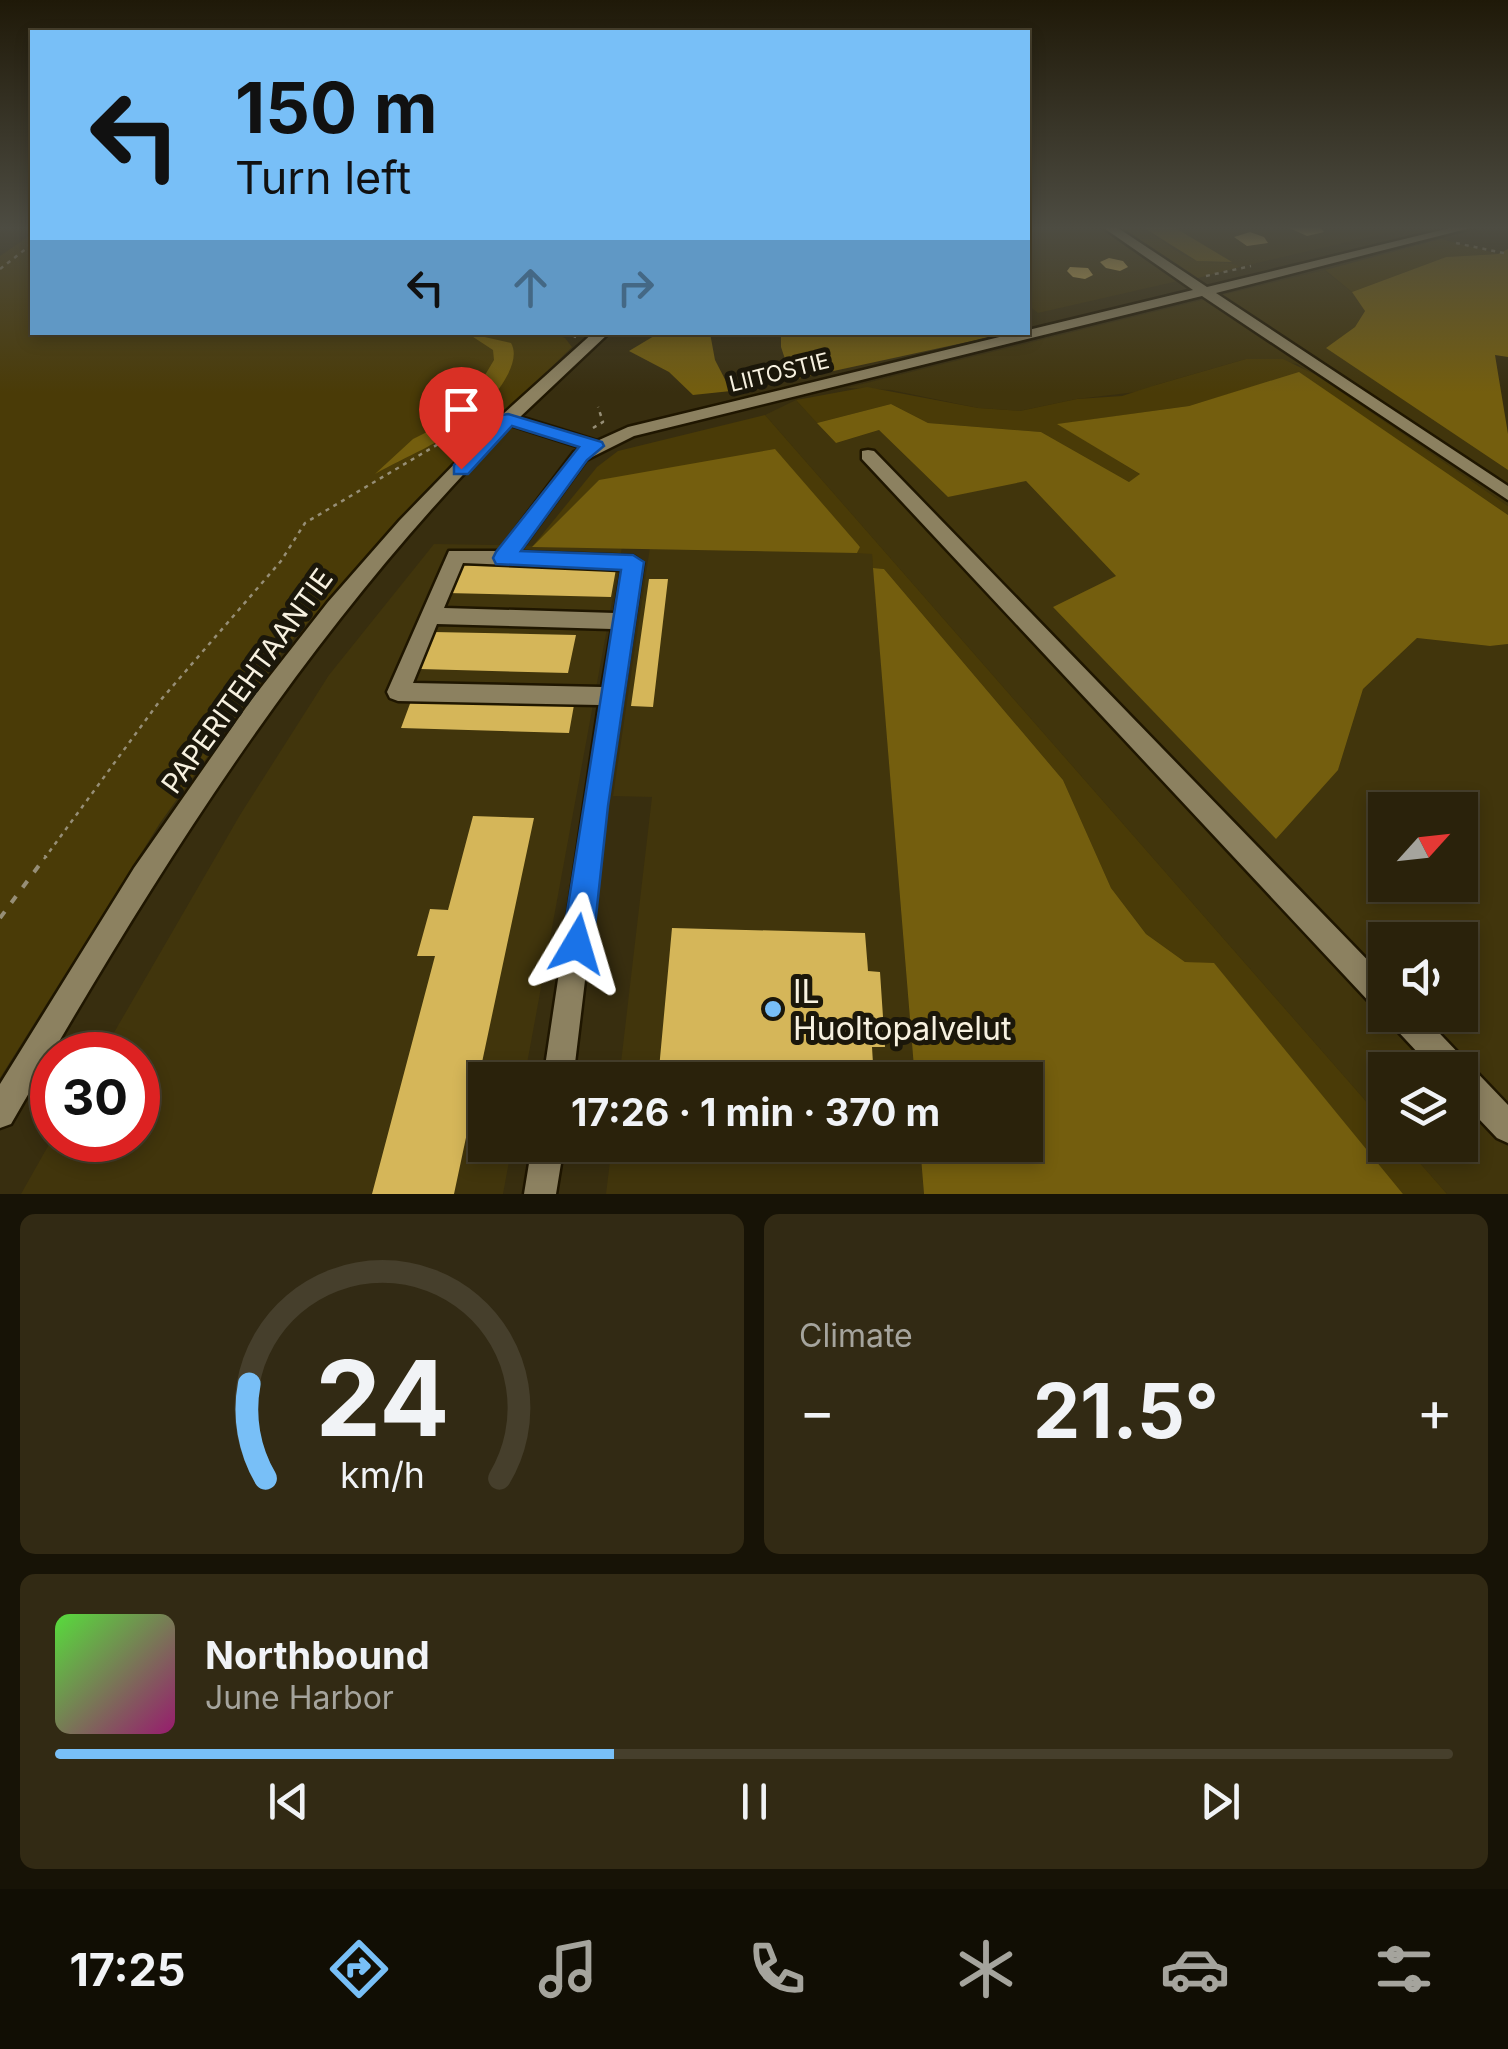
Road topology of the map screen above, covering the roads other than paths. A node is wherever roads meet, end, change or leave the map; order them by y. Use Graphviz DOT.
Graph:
graph roads {
  1 [pos="1200,282"];
  2 [pos="1215,282"];
  3 [pos="1204,284"];
  4 [pos="1030,329"];
  5 [pos="599,335"];
  6 [pos="1006,335"];
  7 [pos="501,416"];
  8 [pos="592,438"];
  9 [pos="868,454"];
  10 [pos="1508,494"];
  11 [pos="504,558"];
  12 [pos="430,616"];
  13 [pos="623,621"];
  14 [pos="611,696"];
  15 [pos="1368,980"];
  16 [pos="1418,1032"];
  17 [pos="1437,1052"];
  18 [pos="560,1062"];
  19 [pos="1478,1095"];
  20 [pos="0,1114"];
  21 [pos="1508,1127"];
  22 [pos="545,1162"];
  23 [pos="540,1194"];
  1 -- 3 [label="street"];
  2 -- 3 [label="street, LIITOSTIE"];
  3 -- 4 [label="street, LIITOSTIE"];
  3 -- 10 [label="street"];
  5 -- 7 [label="street, PAPERITEHTAANTIE"];
  6 -- 8 [label="street, LIITOSTIE"];
  7 -- 8 [label="street"];
  7 -- 20 [label="street, PAPERITEHTAANTIE"];
  8 -- 11 [label="street"];
  9 -- 15 [label="street"];
  11 -- 12 [label="street"];
  11 -- 13 [label="street"];
  12 -- 13 [label="street"];
  12 -- 14 [label="street"];
  13 -- 14 [label="street"];
  14 -- 18 [label="street"];
  16 -- 17 [label="street"];
  19 -- 21 [label="street"];
  22 -- 23 [label="street"];
}
